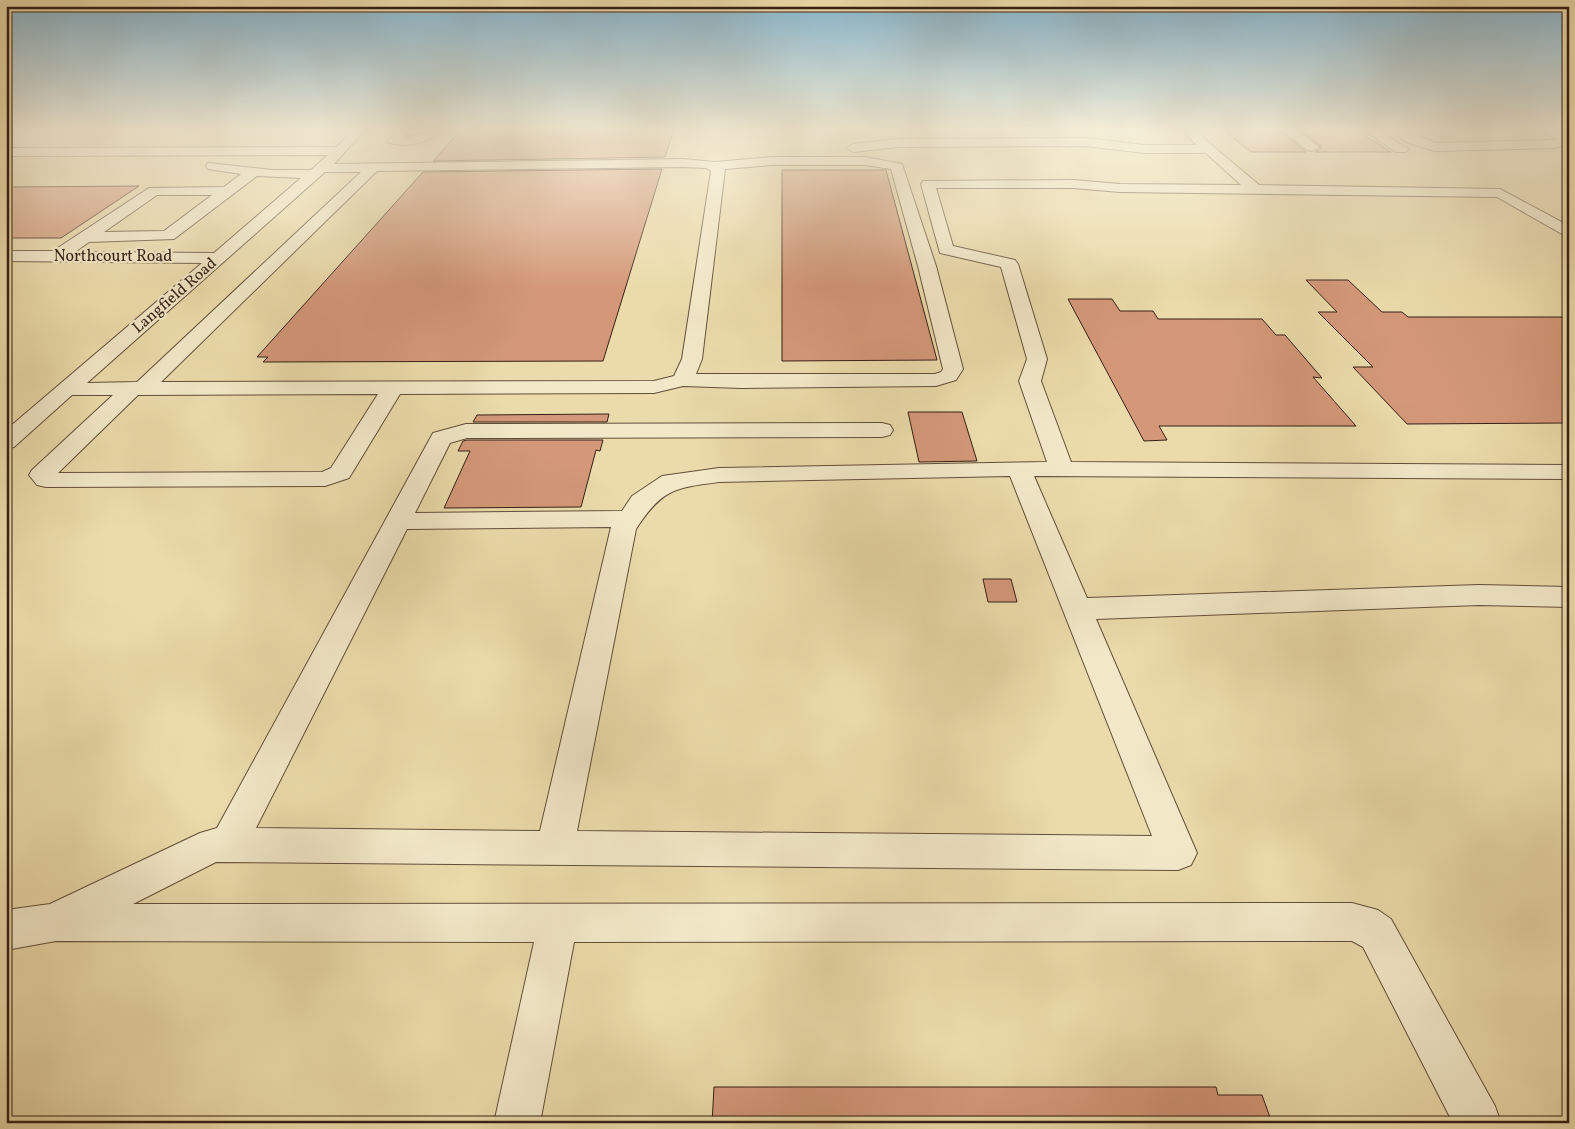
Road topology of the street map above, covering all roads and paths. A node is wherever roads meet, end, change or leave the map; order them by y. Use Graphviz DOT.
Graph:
graph roads {
  1 [pos="238,183"];
  2 [pos="305,183"];
  3 [pos="357,183"];
  4 [pos="716,183"];
  5 [pos="903,183"];
  6 [pos="1248,183"];
  7 [pos="1255,189"];
  8 [pos="227,191"];
  9 [pos="1569,233"];
  10 [pos="85,238"];
  11 [pos="6,256"];
  12 [pos="56,257"];
  13 [pos="220,258"];
  14 [pos="683,380"];
  15 [pos="393,388"];
  16 [pos="68,389"];
  17 [pos="138,389"];
  18 [pos="882,430"];
  19 [pos="6,442"];
  20 [pos="1019,469"];
  21 [pos="1061,469"];
  22 [pos="1569,472"];
  23 [pos="629,519"];
  24 [pos="398,520"];
  25 [pos="1569,597"];
  26 [pos="1077,609"];
  27 [pos="228,845"];
  28 [pos="556,848"];
  29 [pos="558,922"];
  30 [pos="53,923"];
  31 [pos="6,930"];
  32 [pos="517,1123"];
  33 [pos="1478,1123"];
  1 -- 8 [label="street"];
  2 -- 13 [label="street, Langfield Road"];
  3 -- 17 [label="street"];
  4 -- 14 [label="street"];
  5 -- 14 [label="street"];
  6 -- 7 [label="street"];
  7 -- 9 [label="street"];
  7 -- 21 [label="street"];
  8 -- 10 [label="street"];
  8 -- 10 [label="street"];
  10 -- 12 [label="street"];
  11 -- 12 [label="street, Northcourt Road"];
  12 -- 13 [label="street, Northcourt Road"];
  13 -- 16 [label="street, Langfield Road"];
  14 -- 15 [label="street"];
  15 -- 17 [label="street"];
  15 -- 17 [label="street"];
  16 -- 17 [label="street"];
  16 -- 19 [label="street, Langfield Road"];
  18 -- 24 [label="street"];
  20 -- 21 [label="street"];
  20 -- 23 [label="street"];
  20 -- 26 [label="street"];
  21 -- 22 [label="street"];
  23 -- 24 [label="street"];
  23 -- 28 [label="street"];
  24 -- 27 [label="street"];
  25 -- 26 [label="street"];
  26 -- 28 [label="street"];
  27 -- 28 [label="street"];
  27 -- 30 [label="street"];
  29 -- 30 [label="street"];
  29 -- 32 [label="street"];
  29 -- 33 [label="street"];
  30 -- 31 [label="street"];
}
